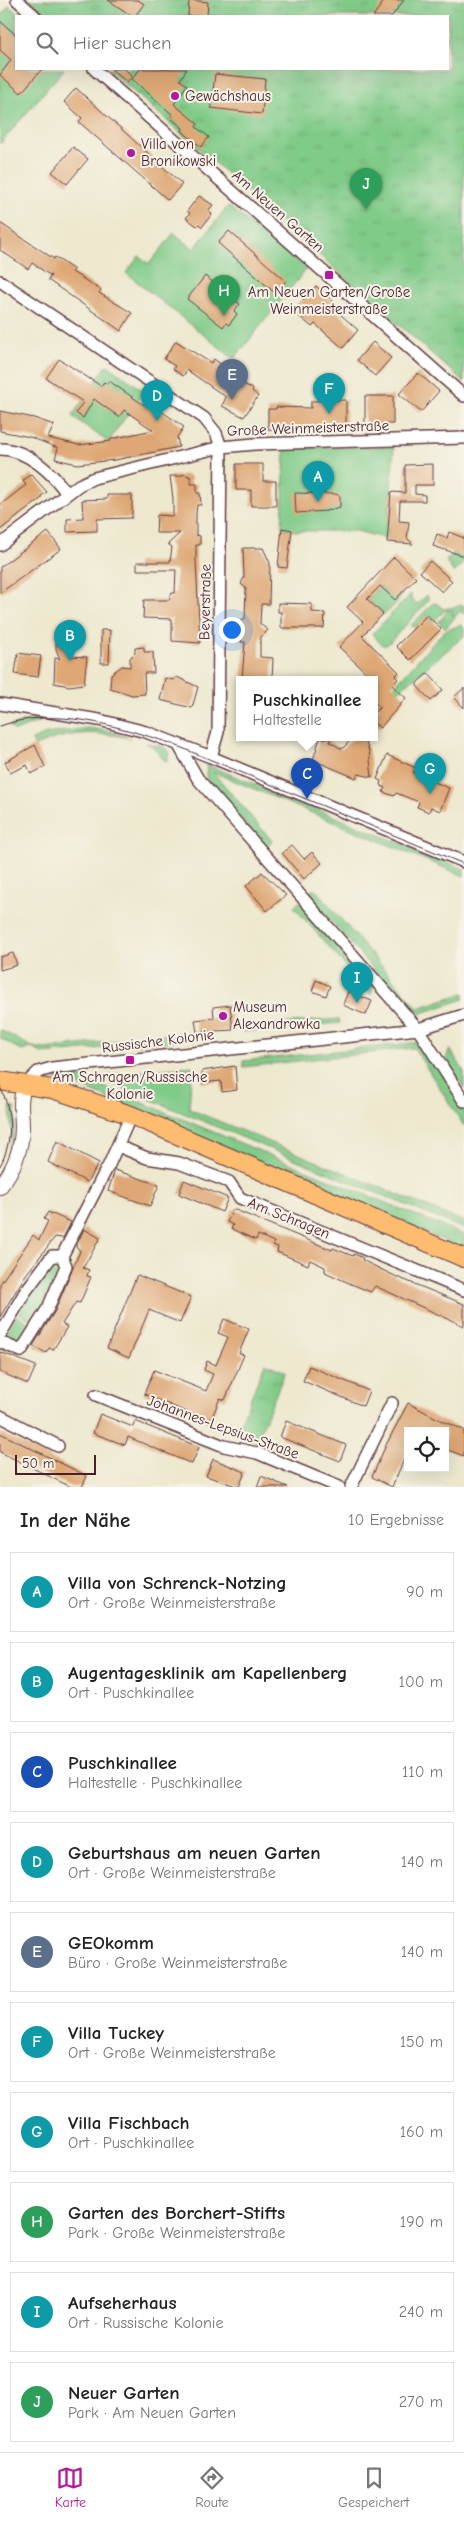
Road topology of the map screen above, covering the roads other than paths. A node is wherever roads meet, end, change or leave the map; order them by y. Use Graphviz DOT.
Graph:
graph roads {
  1 [pos="17,0"];
  2 [pos="34,15"];
  3 [pos="95,70"];
  4 [pos="0,280"];
  5 [pos="464,396"];
  6 [pos="464,438"];
  7 [pos="221,447"];
  8 [pos="0,449"];
  9 [pos="66,494"];
  10 [pos="0,545"];
  11 [pos="0,704"];
  12 [pos="178,744"];
  13 [pos="211,757"];
  14 [pos="464,862"];
  15 [pos="464,1015"];
  16 [pos="418,1029"];
  17 [pos="0,1081"];
  18 [pos="26,1084"];
  19 [pos="464,1101"];
  20 [pos="131,1115"];
  21 [pos="118,1146"];
  22 [pos="0,1187"];
  23 [pos="62,1256"];
  24 [pos="464,1258"];
  25 [pos="464,1290"];
  26 [pos="0,1335"];
  27 [pos="0,1342"];
  28 [pos="96,1395"];
  29 [pos="392,1403"];
  30 [pos="0,1416"];
  31 [pos="58,1446"];
  32 [pos="339,1487"];
  33 [pos="351,1487"];
  1 -- 2 [label="street"];
  3 -- 5 [label="street, Am Neuen Garten"];
  4 -- 7 [label="street, Große Weinmeisterstraße"];
  6 -- 7 [label="street, Große Weinmeisterstraße"];
  7 -- 9 [label="street"];
  7 -- 13 [label="street, Beyerstraße"];
  8 -- 9 [label="street"];
  9 -- 10 [label="street"];
  11 -- 12 [label="street"];
  12 -- 13 [label="street"];
  12 -- 16 [label="street"];
  13 -- 14 [label="street"];
  15 -- 16 [label="street, Russische Kolonie"];
  16 -- 18 [label="street, Russische Kolonie"];
  16 -- 19 [label="street"];
  17 -- 18 [label="main road"];
  18 -- 20 [label="main road"];
  18 -- 22 [label="street"];
  20 -- 21 [label="street"];
  20 -- 24 [label="main road"];
  21 -- 23 [label="street"];
  21 -- 25 [label="street, Am Schragen"];
  23 -- 26 [label="street"];
  23 -- 27 [label="street"];
  28 -- 32 [label="street, Johannes-Lepsius-Straße"];
  29 -- 33 [label="street"];
  30 -- 31 [label="street"];
}
